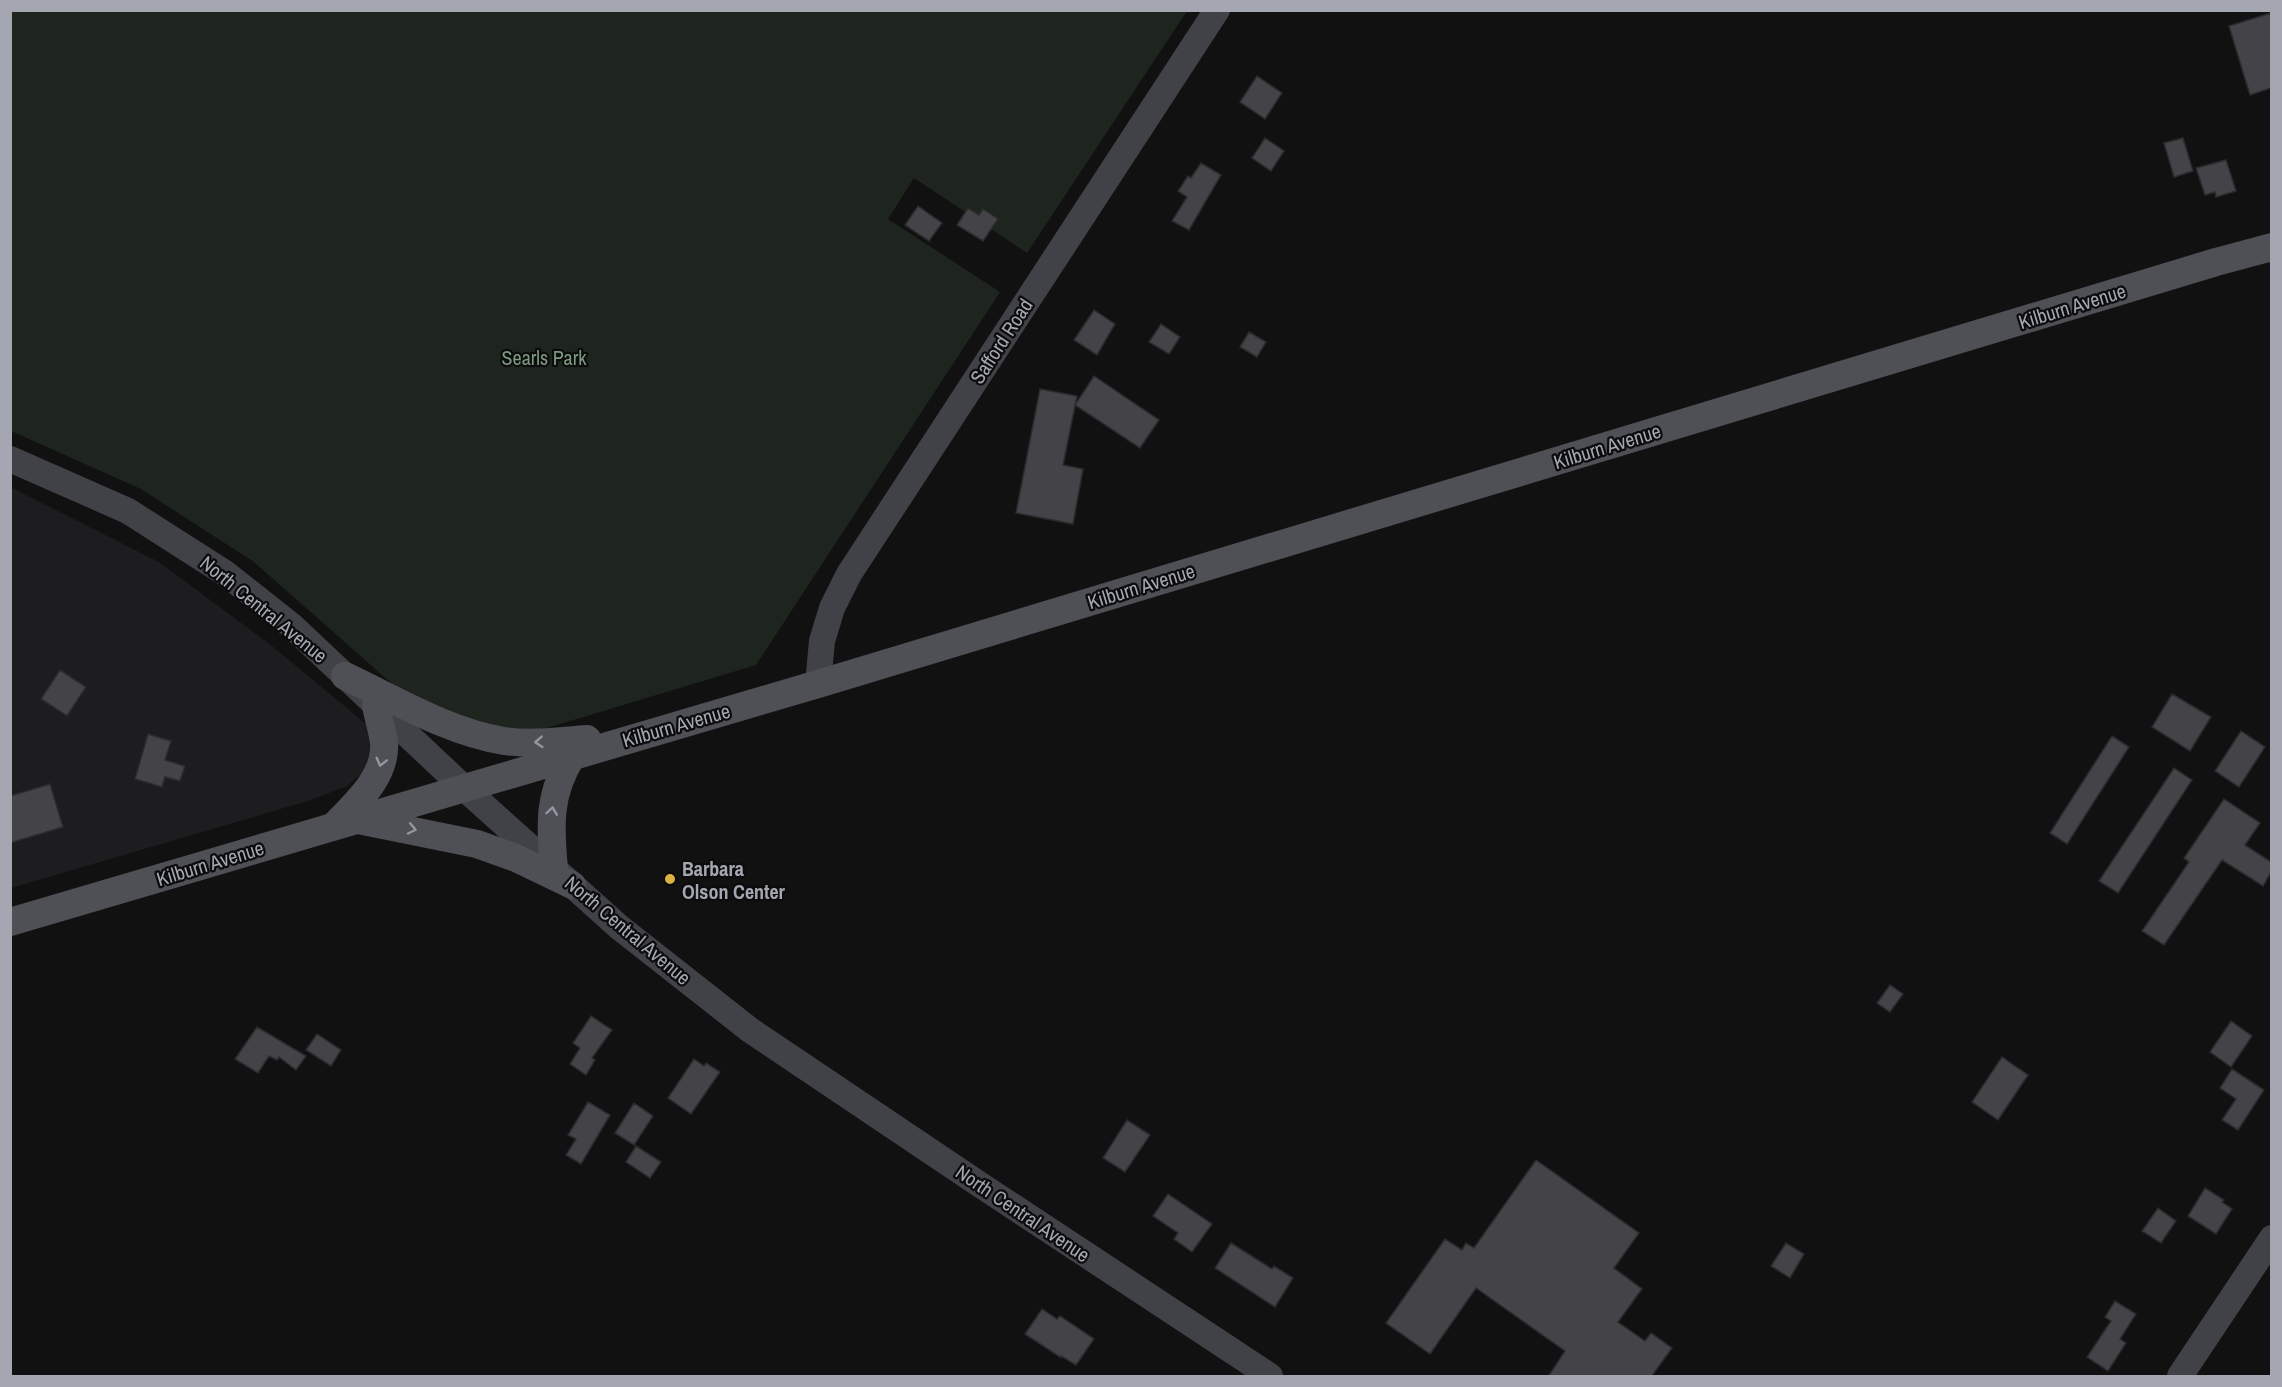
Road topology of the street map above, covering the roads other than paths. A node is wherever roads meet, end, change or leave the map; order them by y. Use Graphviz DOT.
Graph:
graph roads {
  1 [pos="1217,10"];
  2 [pos="2271,248"];
  3 [pos="10,459"];
  4 [pos="345,676"];
  5 [pos="818,684"];
  6 [pos="376,705"];
  7 [pos="640,736"];
  8 [pos="572,756"];
  9 [pos="464,787"];
  10 [pos="345,822"];
  11 [pos="563,877"];
  12 [pos="10,922"];
  13 [pos="2271,1238"];
  14 [pos="1270,1377"];
  15 [pos="2180,1377"];
  1 -- 5 [label="main road, Safford Road"];
  2 -- 5 [label="main road, Kilburn Avenue"];
  3 -- 4 [label="main road, North Central Avenue"];
  4 -- 6 [label="main road, North Central Avenue"];
  7 -- 4 [label="main road, one-way"];
  5 -- 7 [label="main road, Kilburn Avenue"];
  6 -- 9 [label="main road, North Central Avenue"];
  6 -- 10 [label="main road, one-way"];
  7 -- 8 [label="main road, Kilburn Avenue"];
  8 -- 9 [label="main road, Kilburn Avenue"];
  11 -- 8 [label="main road, one-way"];
  9 -- 10 [label="main road, Kilburn Avenue"];
  9 -- 11 [label="main road, North Central Avenue"];
  10 -- 11 [label="main road, one-way"];
  10 -- 12 [label="main road, Kilburn Avenue"];
  11 -- 14 [label="main road, North Central Avenue"];
  13 -- 15 [label="main road"];
}
